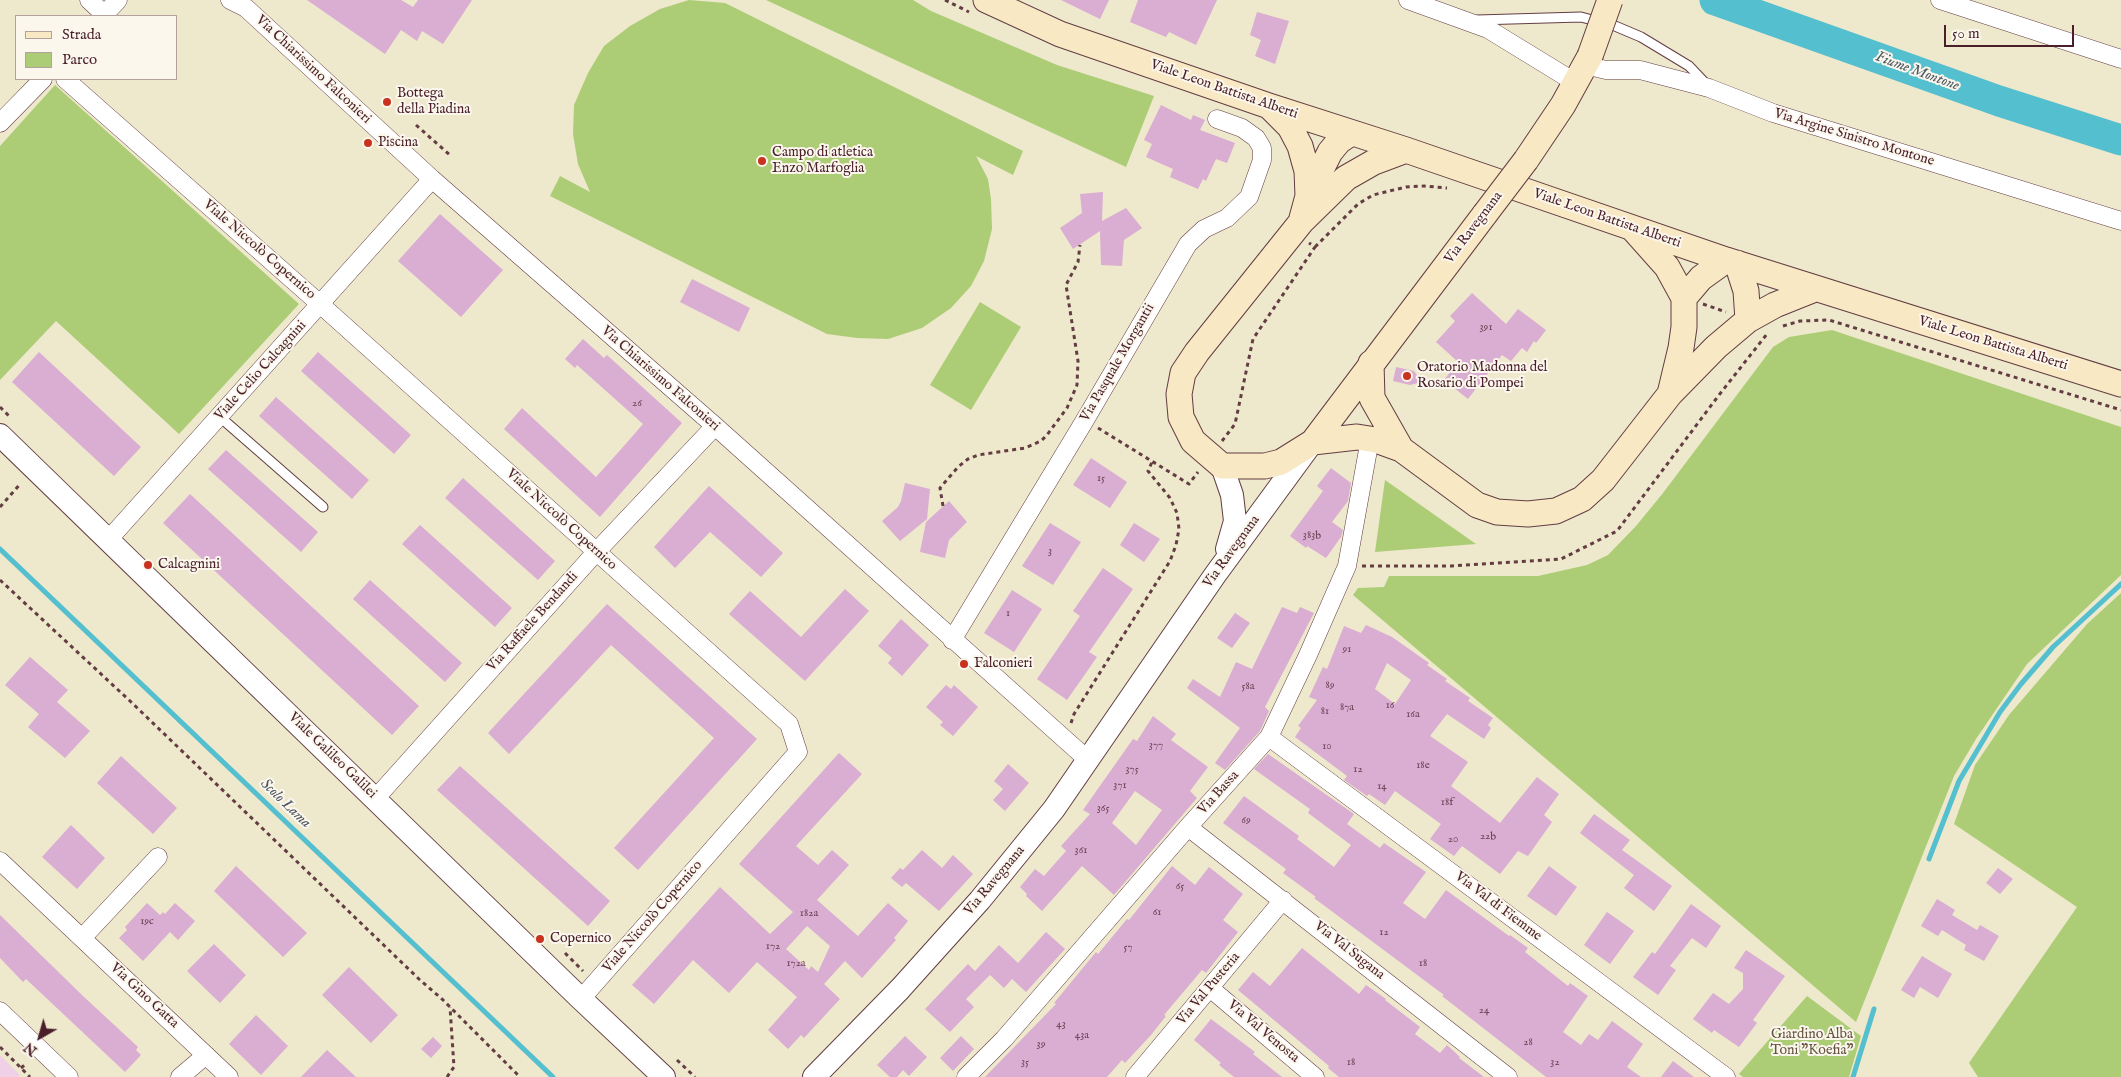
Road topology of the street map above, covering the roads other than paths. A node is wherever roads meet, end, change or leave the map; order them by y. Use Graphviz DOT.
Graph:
graph roads {
  1 [pos="89,0"];
  2 [pos="118,0"];
  3 [pos="230,0"];
  4 [pos="1408,0"];
  5 [pos="1610,0"];
  6 [pos="1940,0"];
  7 [pos="979,7"];
  8 [pos="103,15"];
  9 [pos="105,15"];
  10 [pos="1464,20"];
  11 [pos="2121,59"];
  12 [pos="1584,67"];
  13 [pos="42,80"];
  14 [pos="66,80"];
  15 [pos="1709,88"];
  16 [pos="1269,106"];
  17 [pos="1217,119"];
  18 [pos="0,123"];
  19 [pos="1352,133"];
  20 [pos="1406,150"];
  21 [pos="1346,178"];
  22 [pos="432,179"];
  23 [pos="1308,196"];
  24 [pos="2121,221"];
  25 [pos="1633,228"];
  26 [pos="1302,229"];
  27 [pos="1732,262"];
  28 [pos="1815,289"];
  29 [pos="1689,300"];
  30 [pos="320,304"];
  31 [pos="1750,321"];
  32 [pos="1371,363"];
  33 [pos="2121,384"];
  34 [pos="1670,394"];
  35 [pos="220,417"];
  36 [pos="715,426"];
  37 [pos="0,435"];
  38 [pos="1313,442"];
  39 [pos="1401,449"];
  40 [pos="1368,450"];
  41 [pos="1214,459"];
  42 [pos="323,507"];
  43 [pos="109,539"];
  44 [pos="597,552"];
  45 [pos="1214,575"];
  46 [pos="952,640"];
  47 [pos="1269,737"];
  48 [pos="1088,760"];
  49 [pos="375,799"];
  50 [pos="1188,827"];
  51 [pos="158,857"];
  52 [pos="0,861"];
  53 [pos="1283,900"];
  54 [pos="82,938"];
  55 [pos="1210,988"];
  56 [pos="581,999"];
  57 [pos="0,1011"];
  58 [pos="206,1055"];
  59 [pos="69,1077"];
  60 [pos="180,1077"];
  61 [pos="229,1077"];
  62 [pos="664,1077"];
  63 [pos="814,1077"];
  64 [pos="966,1077"];
  65 [pos="1135,1077"];
  66 [pos="1315,1077"];
  67 [pos="1508,1077"];
  68 [pos="1726,1077"];
  1 -- 8 [label="street"];
  2 -- 9 [label="street"];
  3 -- 22 [label="street, Via Chiarissimo Falconieri"];
  4 -- 10 [label="street, Via Argine Sinistro Montone"];
  5 -- 12 [label="main road, Via Ravegnana, bridge"];
  6 -- 11 [label="street"];
  7 -- 16 [label="main road, Viale Leon Battista Alberti"];
  10 -- 12 [label="street, Via Argine Sinistro Montone"];
  10 -- 15 [label="lane"];
  12 -- 15 [label="street, Via Argine Sinistro Montone"];
  12 -- 32 [label="main road, Via Ravegnana, bridge"];
  13 -- 18 [label="street"];
  14 -- 30 [label="street, Viale Niccolò Copernico"];
  15 -- 24 [label="street, Via Argine Sinistro Montone"];
  16 -- 19 [label="main road, Viale Leon Battista Alberti"];
  16 -- 23 [label="main road"];
  17 -- 46 [label="street, Via Pasquale Morgantii"];
  19 -- 20 [label="main road, Viale Leon Battista Alberti"];
  19 -- 21 [label="main road"];
  19 -- 23 [label="main road"];
  20 -- 21 [label="main road"];
  20 -- 25 [label="main road, Viale Leon Battista Alberti"];
  21 -- 26 [label="main road"];
  22 -- 30 [label="street, Viale Celio Calcagnini"];
  22 -- 36 [label="street, Via Chiarissimo Falconieri"];
  23 -- 26 [label="main road"];
  25 -- 27 [label="main road, Viale Leon Battista Alberti"];
  25 -- 29 [label="main road"];
  26 -- 41 [label="main road"];
  27 -- 28 [label="main road, Viale Leon Battista Alberti"];
  27 -- 29 [label="main road"];
  27 -- 31 [label="main road"];
  28 -- 31 [label="main road"];
  28 -- 33 [label="main road, Viale Leon Battista Alberti"];
  29 -- 34 [label="main road"];
  30 -- 35 [label="street, Viale Celio Calcagnini"];
  30 -- 44 [label="street, Viale Niccolò Copernico"];
  31 -- 34 [label="main road"];
  32 -- 38 [label="main road, Via Ravegnana"];
  32 -- 39 [label="main road"];
  34 -- 39 [label="main road"];
  35 -- 42 [label="lane"];
  35 -- 43 [label="street, Viale Celio Calcagnini"];
  36 -- 44 [label="street, Via Raffaele Bendandi"];
  36 -- 46 [label="street, Via Chiarissimo Falconieri"];
  37 -- 43 [label="street, Viale Galileo Galilei"];
  38 -- 39 [label="main road"];
  38 -- 41 [label="main road"];
  38 -- 45 [label="street, Via Ravegnana"];
  40 -- 47 [label="street, Via Bassa"];
  41 -- 45 [label="street"];
  43 -- 49 [label="street, Viale Galileo Galilei"];
  44 -- 49 [label="street, Via Raffaele Bendandi"];
  44 -- 56 [label="street, Viale Niccolò Copernico"];
  45 -- 48 [label="street, Via Ravegnana"];
  46 -- 48 [label="street, Via Chiarissimo Falconieri"];
  47 -- 50 [label="street, Via Bassa"];
  47 -- 68 [label="street, Via Val di Fiemme"];
  48 -- 63 [label="street, Via Ravegnana"];
  49 -- 56 [label="street, Viale Galileo Galilei"];
  50 -- 53 [label="street, Via Val Sugana"];
  50 -- 64 [label="street, Via Bassa"];
  51 -- 54 [label="street"];
  52 -- 54 [label="street, Via Gino Gatta"];
  53 -- 55 [label="street, Via Val Pusteria"];
  53 -- 67 [label="street, Via Val Sugana"];
  54 -- 58 [label="street, Via Gino Gatta"];
  55 -- 65 [label="street, Via Val Pusteria"];
  55 -- 66 [label="street, Via Val Venosta"];
  56 -- 62 [label="street, Viale Galileo Galilei"];
  57 -- 59 [label="street"];
  58 -- 60 [label="street"];
  58 -- 61 [label="street, Via Gino Gatta"];
}
